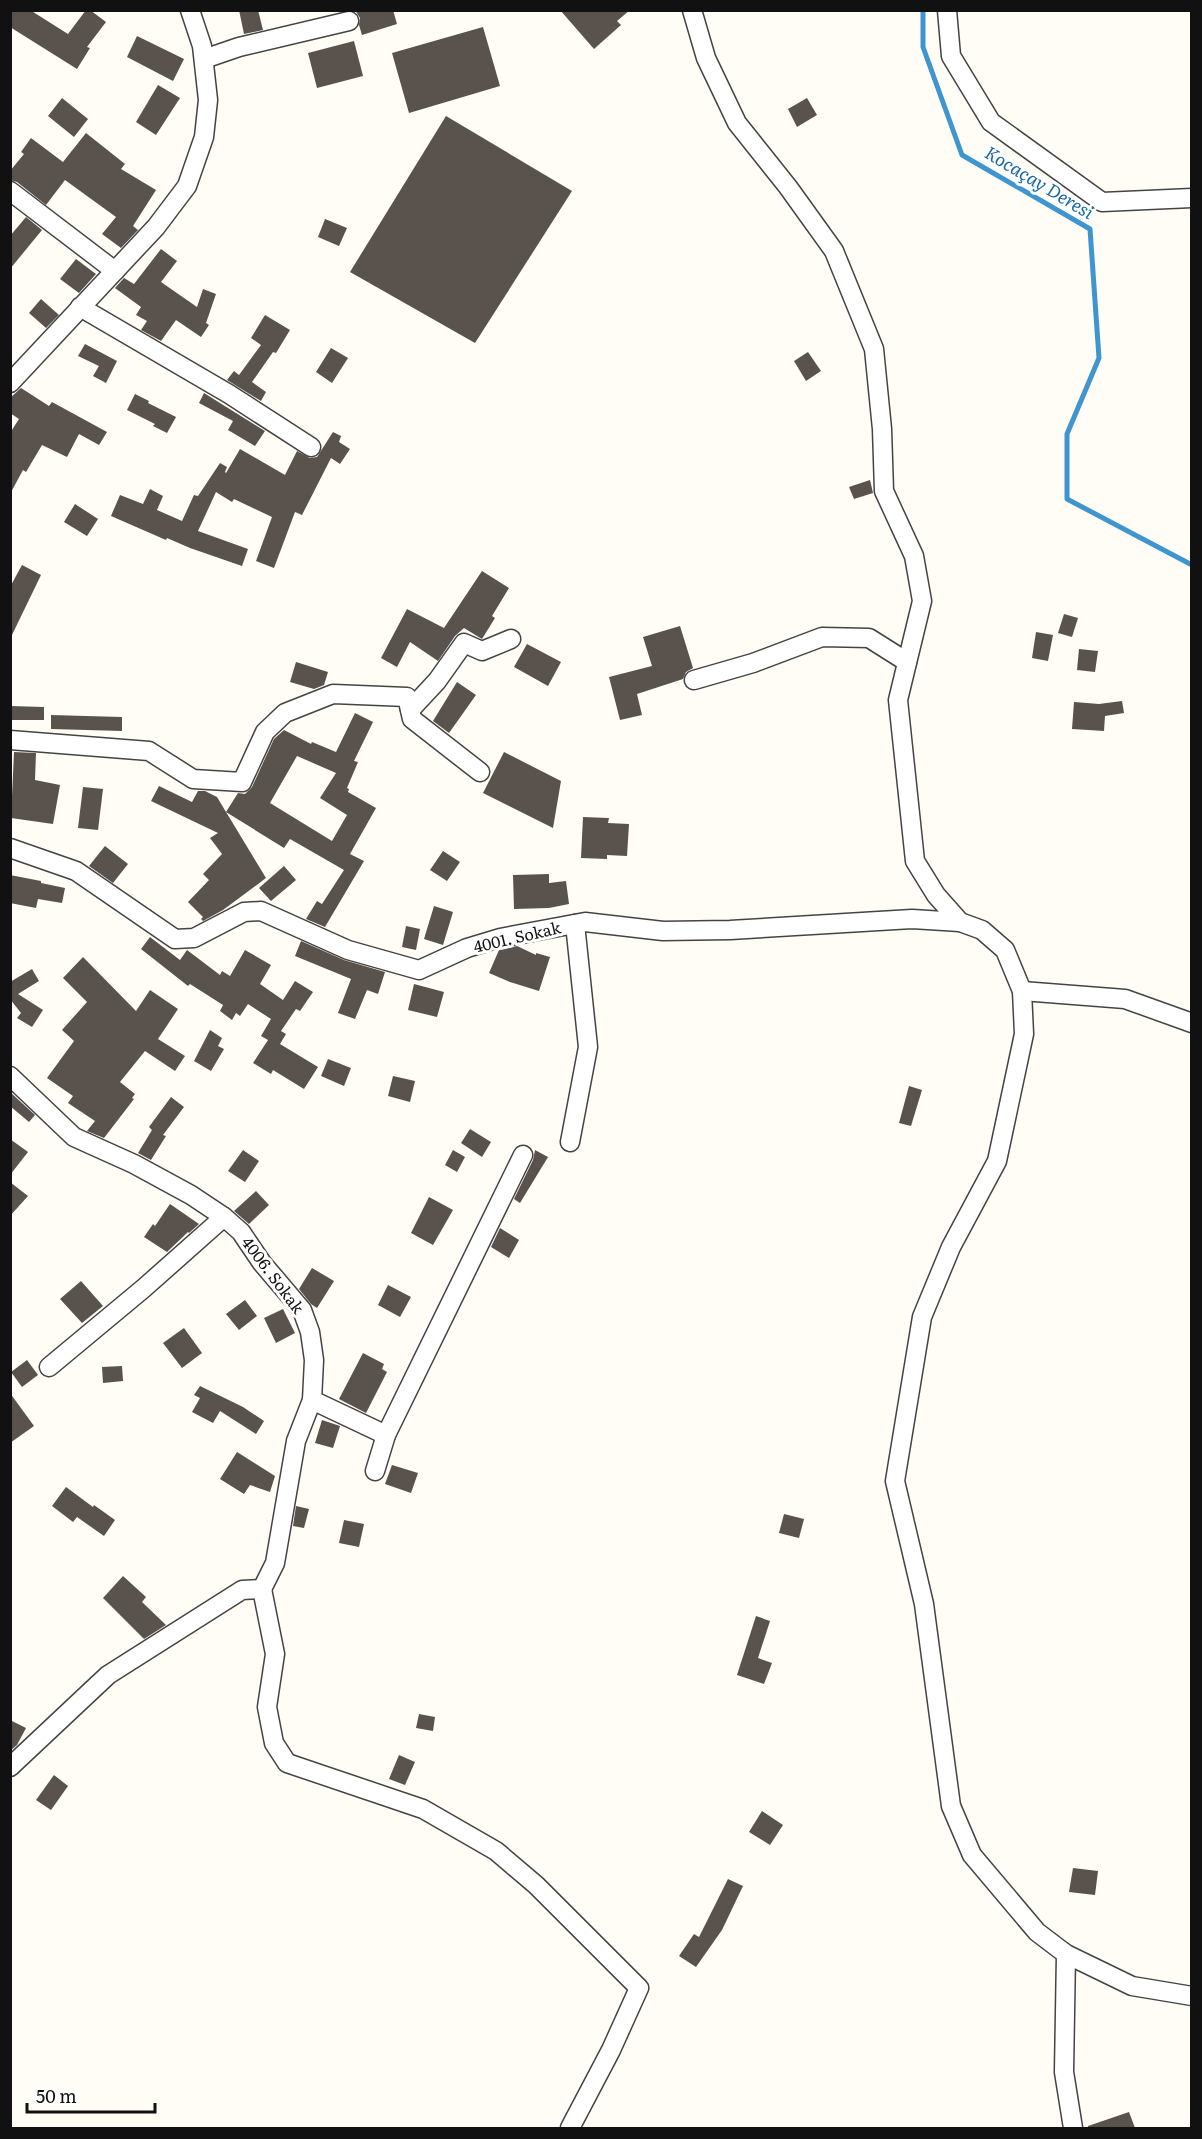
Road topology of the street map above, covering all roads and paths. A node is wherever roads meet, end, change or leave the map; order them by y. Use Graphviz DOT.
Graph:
graph roads {
  1 [pos="190,10"];
  2 [pos="692,10"];
  3 [pos="947,10"];
  4 [pos="349,21"];
  5 [pos="204,59"];
  6 [pos="10,191"];
  7 [pos="1191,198"];
  8 [pos="116,271"];
  9 [pos="80,308"];
  10 [pos="14,374"];
  11 [pos="311,447"];
  12 [pos="511,639"];
  13 [pos="907,662"];
  14 [pos="694,680"];
  15 [pos="410,710"];
  16 [pos="10,740"];
  17 [pos="480,772"];
  18 [pos="10,848"];
  19 [pos="960,922"];
  20 [pos="575,924"];
  21 [pos="1022,991"];
  22 [pos="1191,1023"];
  23 [pos="10,1076"];
  24 [pos="570,1142"];
  25 [pos="523,1155"];
  26 [pos="224,1216"];
  27 [pos="50,1366"];
  28 [pos="312,1400"];
  29 [pos="386,1435"];
  30 [pos="375,1471"];
  31 [pos="262,1589"];
  32 [pos="10,1767"];
  33 [pos="1066,1954"];
  34 [pos="1191,1996"];
  35 [pos="570,2128"];
  36 [pos="1073,2128"];
  1 -- 5 [label="street"];
  2 -- 13 [label="street"];
  3 -- 7 [label="street"];
  4 -- 5 [label="street"];
  5 -- 8 [label="street"];
  6 -- 8 [label="street"];
  8 -- 9 [label="street"];
  9 -- 10 [label="street"];
  9 -- 11 [label="street"];
  12 -- 15 [label="street"];
  13 -- 14 [label="street"];
  13 -- 19 [label="street"];
  15 -- 16 [label="street"];
  15 -- 17 [label="street"];
  18 -- 20 [label="street, 4001. Sokak"];
  19 -- 20 [label="street, 4001. Sokak"];
  19 -- 21 [label="street"];
  20 -- 24 [label="street"];
  21 -- 22 [label="street"];
  21 -- 33 [label="street"];
  23 -- 26 [label="street, 4006. Sokak"];
  25 -- 29 [label="street"];
  26 -- 27 [label="street"];
  26 -- 28 [label="street, 4006. Sokak"];
  28 -- 29 [label="street"];
  28 -- 31 [label="street, 4006. Sokak"];
  29 -- 30 [label="street"];
  31 -- 32 [label="street"];
  31 -- 35 [label="street"];
  33 -- 34 [label="street"];
  33 -- 36 [label="street"];
}
